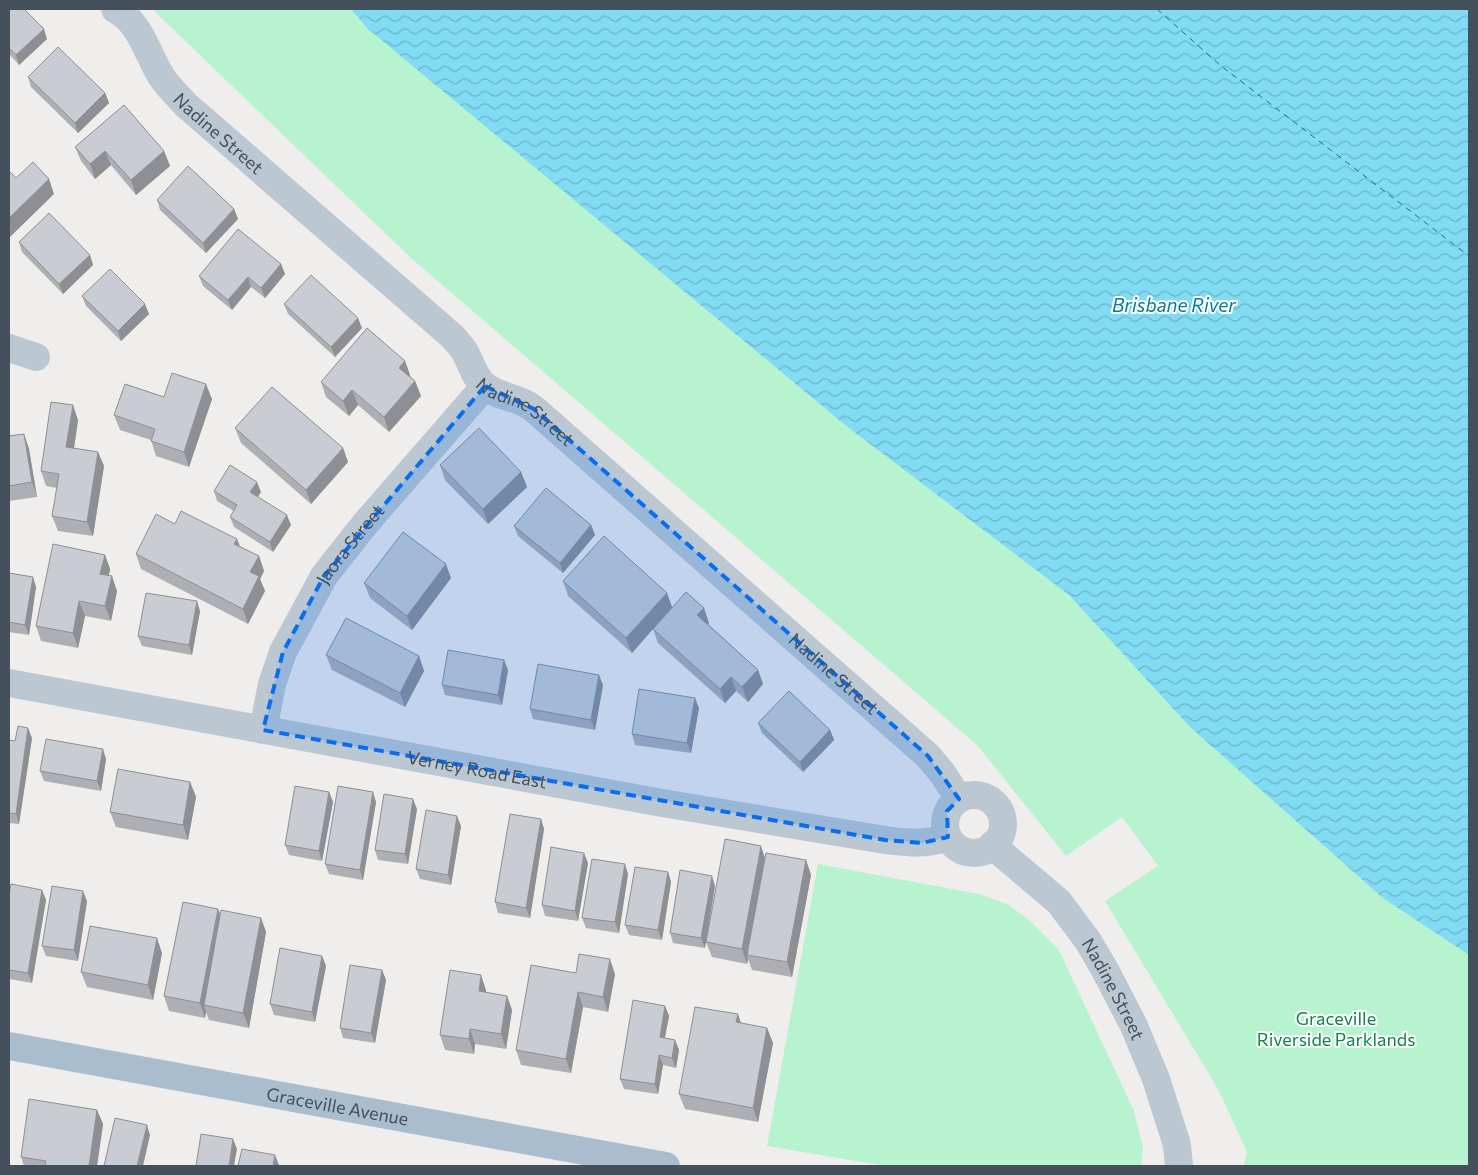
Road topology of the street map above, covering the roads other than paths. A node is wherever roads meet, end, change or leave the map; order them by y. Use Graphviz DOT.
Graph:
graph roads {
  1 [pos="115,9"];
  2 [pos="9,348"];
  3 [pos="36,357"];
  4 [pos="485,386"];
  5 [pos="9,683"];
  6 [pos="263,730"];
  7 [pos="959,799"];
  8 [pos="948,837"];
  9 [pos="993,844"];
  10 [pos="9,1046"];
  11 [pos="666,1166"];
  12 [pos="1178,1166"];
  1 -- 4 [label="street, Nadine Street"];
  2 -- 3 [label="street"];
  4 -- 6 [label="street, Jaora Street"];
  4 -- 7 [label="street, Nadine Street"];
  5 -- 6 [label="street, Verney Road East"];
  6 -- 8 [label="street, Verney Road East"];
  7 -- 8 [label="street"];
  7 -- 9 [label="street"];
  8 -- 9 [label="street"];
  9 -- 12 [label="street, Nadine Street"];
  10 -- 11 [label="main road, Graceville Avenue"];
}
